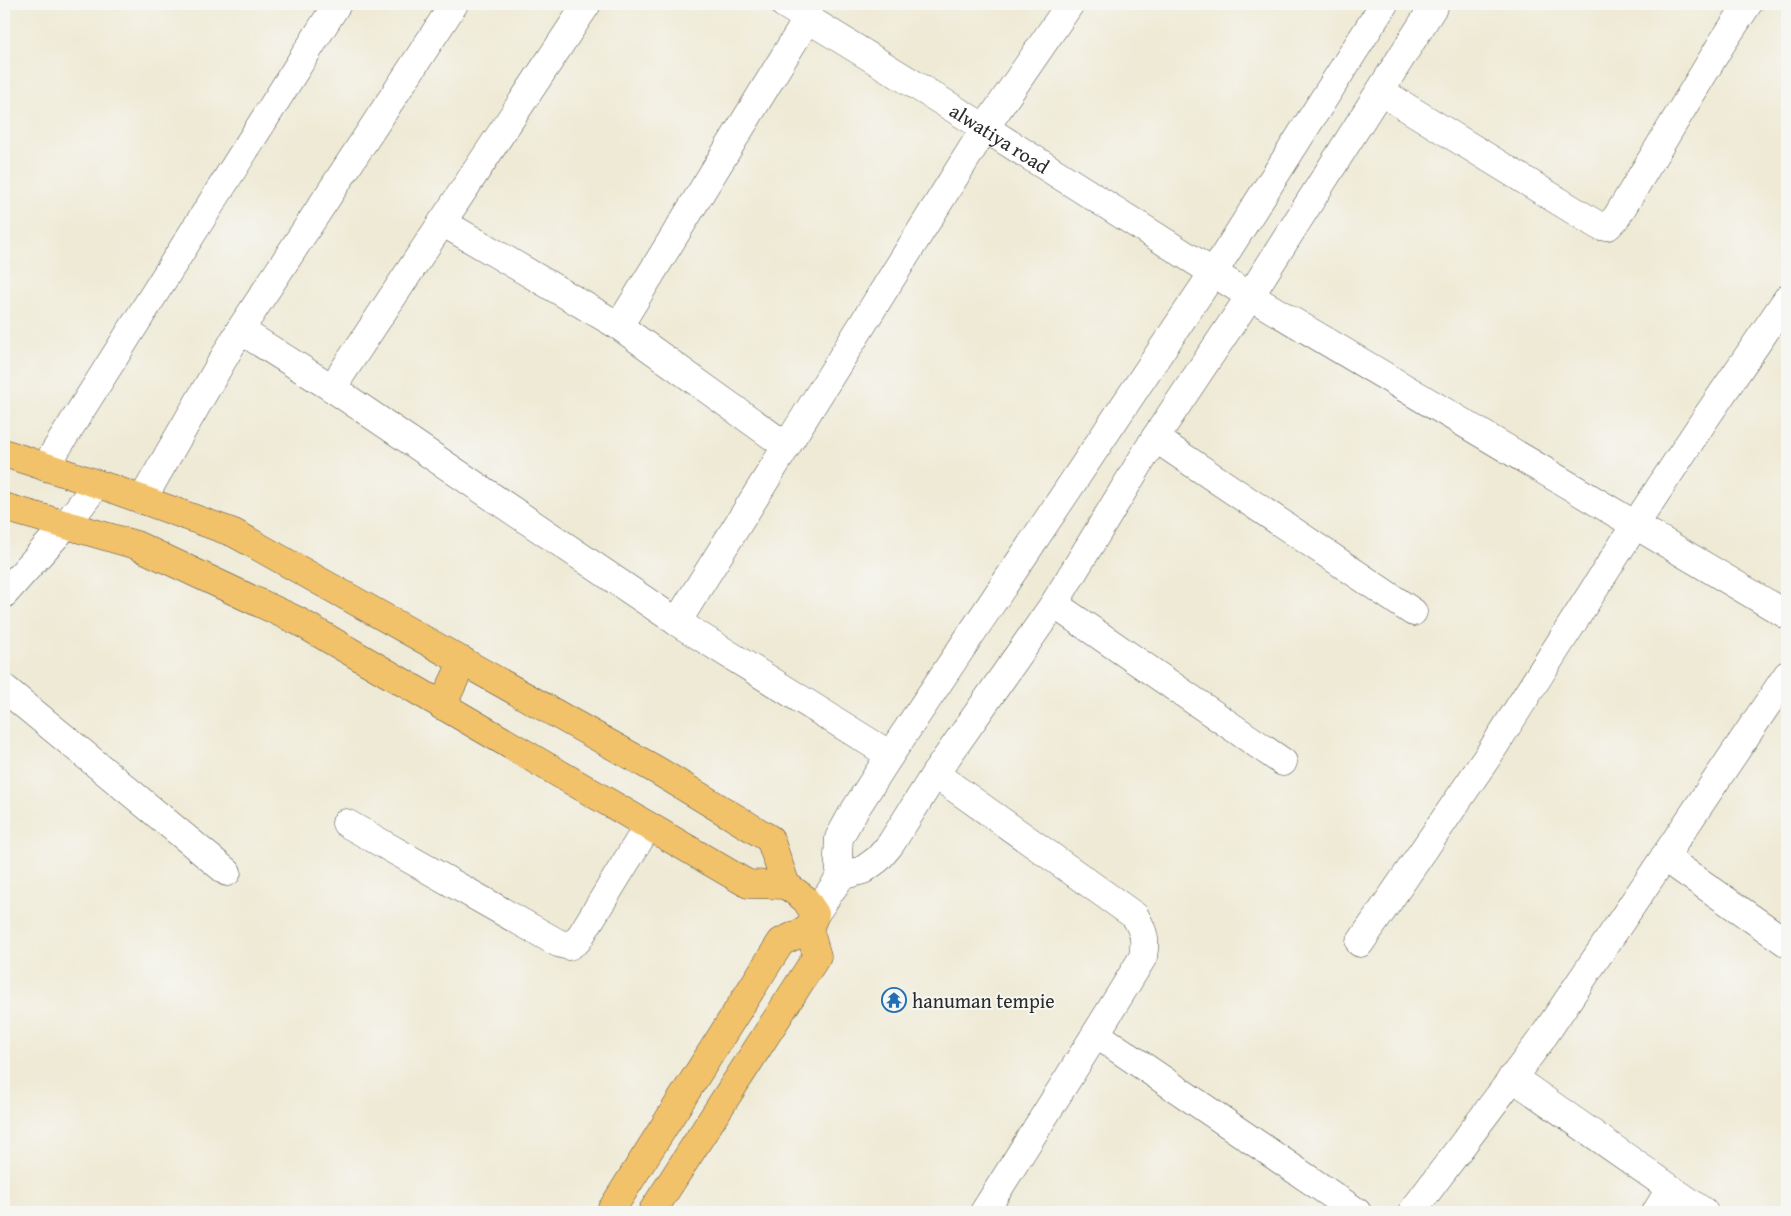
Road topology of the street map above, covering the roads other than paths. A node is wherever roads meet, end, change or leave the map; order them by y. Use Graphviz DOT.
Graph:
graph roads {
  1 [pos="336,4"];
  2 [pos="454,4"];
  3 [pos="586,4"];
  4 [pos="784,4"];
  5 [pos="1070,4"];
  6 [pos="1384,4"];
  7 [pos="1435,4"];
  8 [pos="1748,4"];
  9 [pos="808,18"];
  10 [pos="1380,91"];
  11 [pos="985,128"];
  12 [pos="442,222"];
  13 [pos="1213,273"];
  14 [pos="1250,296"];
  15 [pos="1787,299"];
  16 [pos="619,326"];
  17 [pos="240,330"];
  18 [pos="332,388"];
  19 [pos="1154,438"];
  20 [pos="786,446"];
  21 [pos="4,454"];
  22 [pos="46,467"];
  23 [pos="97,484"];
  24 [pos="142,500"];
  25 [pos="4,507"];
  26 [pos="1635,525"];
  27 [pos="65,526"];
  28 [pos="4,594"];
  29 [pos="1054,604"];
  30 [pos="1413,612"];
  31 [pos="1787,615"];
  32 [pos="677,622"];
  33 [pos="463,661"];
  34 [pos="1787,675"];
  35 [pos="4,688"];
  36 [pos="442,706"];
  37 [pos="890,754"];
  38 [pos="1283,762"];
  39 [pos="935,774"];
  40 [pos="346,823"];
  41 [pos="648,826"];
  42 [pos="1664,857"];
  43 [pos="227,872"];
  44 [pos="841,876"];
  45 [pos="786,885"];
  46 [pos="812,922"];
  47 [pos="1787,943"];
  48 [pos="1360,944"];
  49 [pos="1096,1034"];
  50 [pos="1512,1078"];
  51 [pos="1670,1189"];
  52 [pos="610,1212"];
  53 [pos="652,1212"];
  54 [pos="984,1212"];
  55 [pos="1357,1212"];
  56 [pos="1412,1212"];
  57 [pos="1656,1212"];
  58 [pos="1704,1212"];
  1 -- 22 [label="street"];
  2 -- 17 [label="street"];
  3 -- 12 [label="street"];
  4 -- 9 [label="street, alwatiya road"];
  5 -- 11 [label="street"];
  6 -- 13 [label="street"];
  7 -- 10 [label="street"];
  8 -- 10 [label="street"];
  9 -- 11 [label="street, alwatiya road"];
  9 -- 16 [label="street"];
  10 -- 14 [label="street"];
  11 -- 13 [label="street, alwatiya road"];
  11 -- 20 [label="street"];
  12 -- 16 [label="street"];
  12 -- 18 [label="street"];
  13 -- 14 [label="street, alwatiya road"];
  13 -- 37 [label="street"];
  14 -- 19 [label="street"];
  14 -- 26 [label="street, alwatiya road"];
  15 -- 26 [label="street"];
  16 -- 20 [label="street"];
  17 -- 18 [label="street"];
  17 -- 24 [label="street"];
  18 -- 32 [label="street"];
  19 -- 29 [label="street"];
  19 -- 30 [label="street"];
  20 -- 32 [label="street"];
  21 -- 22 [label="main road"];
  22 -- 23 [label="main road"];
  23 -- 24 [label="main road"];
  23 -- 27 [label="street"];
  24 -- 33 [label="main road"];
  25 -- 27 [label="main road"];
  26 -- 31 [label="street, alwatiya road"];
  26 -- 48 [label="street"];
  27 -- 28 [label="street"];
  27 -- 36 [label="main road"];
  29 -- 38 [label="street"];
  29 -- 39 [label="street"];
  32 -- 37 [label="street"];
  33 -- 36 [label="main road"];
  33 -- 45 [label="main road"];
  34 -- 42 [label="street"];
  35 -- 43 [label="street"];
  36 -- 41 [label="main road"];
  37 -- 44 [label="street"];
  39 -- 44 [label="street"];
  39 -- 49 [label="street"];
  40 -- 41 [label="street"];
  41 -- 45 [label="main road"];
  42 -- 47 [label="street"];
  42 -- 50 [label="street"];
  44 -- 46 [label="street"];
  45 -- 46 [label="main road"];
  46 -- 52 [label="main road"];
  46 -- 53 [label="main road"];
  49 -- 54 [label="street"];
  49 -- 55 [label="street"];
  50 -- 51 [label="street"];
  50 -- 56 [label="street"];
  51 -- 57 [label="street"];
  51 -- 58 [label="street"];
}
